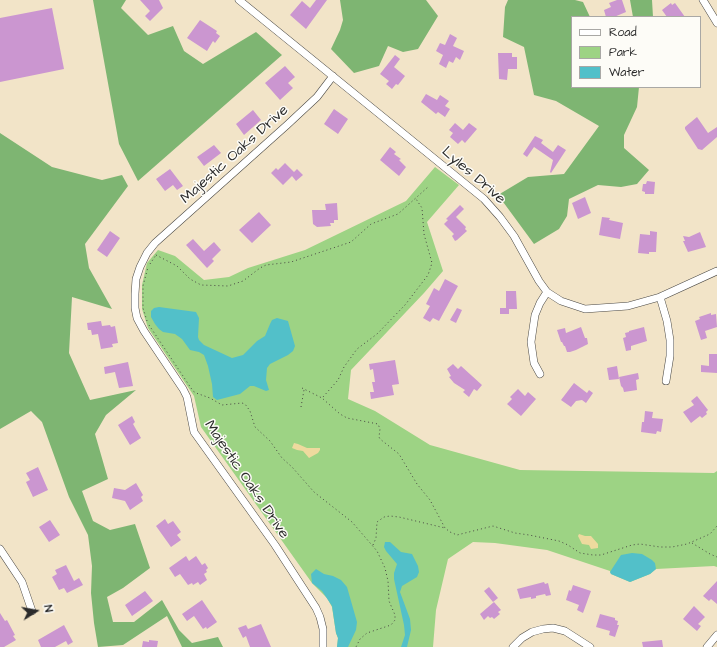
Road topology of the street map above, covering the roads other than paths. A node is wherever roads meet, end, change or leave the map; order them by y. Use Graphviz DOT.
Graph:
graph roads {
  1 [pos="238,0"];
  2 [pos="703,0"];
  3 [pos="717,23"];
  4 [pos="333,76"];
  5 [pos="717,271"];
  6 [pos="547,292"];
  7 [pos="660,297"];
  8 [pos="540,374"];
  9 [pos="666,381"];
  10 [pos="0,549"];
  11 [pos="32,610"];
  12 [pos="717,635"];
  13 [pos="323,647"];
  14 [pos="513,647"];
  15 [pos="590,647"];
  16 [pos="707,647"];
  1 -- 4 [label="street, Lyles Drive"];
  2 -- 3 [label="street"];
  4 -- 6 [label="street, Lyles Drive"];
  4 -- 13 [label="street, Majestic Oaks Drive"];
  5 -- 7 [label="street, Lyles Drive"];
  6 -- 7 [label="street, Lyles Drive"];
  6 -- 8 [label="street"];
  7 -- 9 [label="street"];
  10 -- 11 [label="street"];
  12 -- 16 [label="street"];
  14 -- 15 [label="street"];
}
